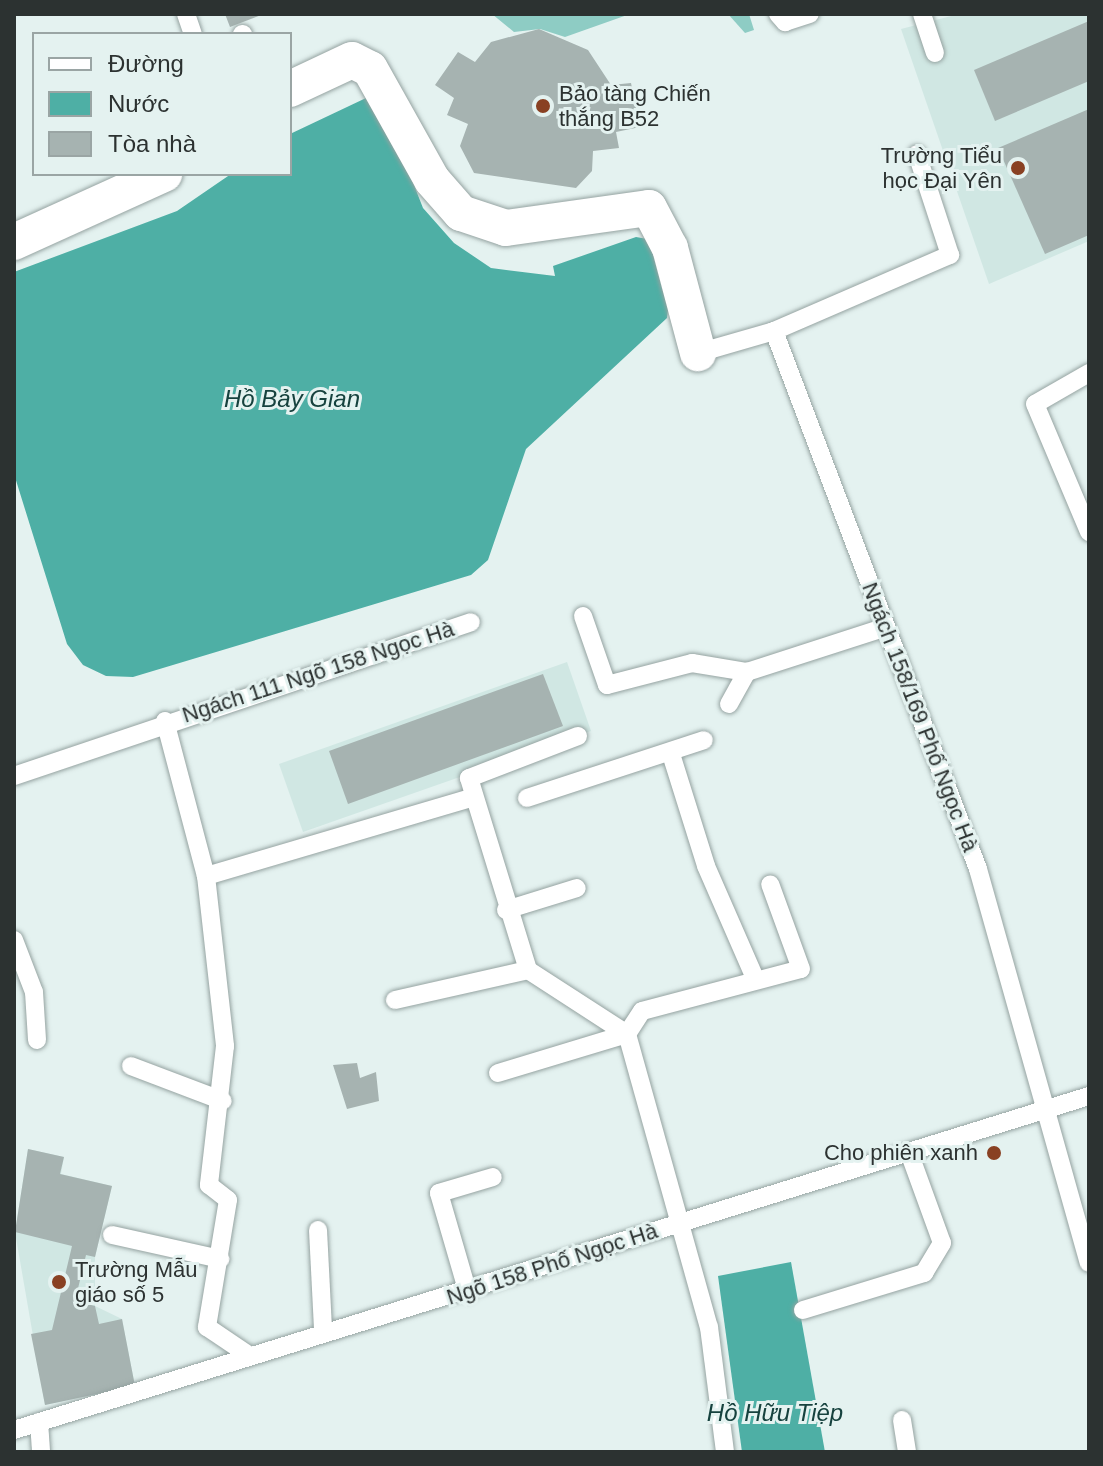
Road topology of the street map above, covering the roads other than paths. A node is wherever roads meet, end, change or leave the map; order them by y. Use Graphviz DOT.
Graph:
graph roads {
  1 [pos="778,14"];
  2 [pos="810,14"];
  3 [pos="922,14"];
  4 [pos="935,53"];
  5 [pos="292,88"];
  6 [pos="917,154"];
  7 [pos="160,176"];
  8 [pos="14,242"];
  9 [pos="774,331"];
  10 [pos="698,353"];
  11 [pos="1089,373"];
  12 [pos="1089,532"];
  13 [pos="583,616"];
  14 [pos="471,622"];
  15 [pos="886,627"];
  16 [pos="747,672"];
  17 [pos="729,704"];
  18 [pos="165,721"];
  19 [pos="578,736"];
  20 [pos="704,740"];
  21 [pos="671,754"];
  22 [pos="14,776"];
  23 [pos="474,797"];
  24 [pos="527,798"];
  25 [pos="206,876"];
  26 [pos="770,884"];
  27 [pos="577,888"];
  28 [pos="506,910"];
  29 [pos="14,940"];
  30 [pos="528,970"];
  31 [pos="755,978"];
  32 [pos="395,1000"];
  33 [pos="627,1034"];
  34 [pos="37,1040"];
  35 [pos="131,1066"];
  36 [pos="498,1073"];
  37 [pos="1089,1096"];
  38 [pos="223,1101"];
  39 [pos="1046,1110"];
  40 [pos="910,1155"];
  41 [pos="493,1177"];
  42 [pos="677,1223"];
  43 [pos="318,1230"];
  44 [pos="112,1235"];
  45 [pos="220,1259"];
  46 [pos="1089,1263"];
  47 [pos="468,1293"];
  48 [pos="803,1310"];
  49 [pos="323,1329"];
  50 [pos="247,1354"];
  51 [pos="902,1420"];
  52 [pos="39,1422"];
  53 [pos="14,1430"];
  54 [pos="41,1452"];
  55 [pos="725,1452"];
  56 [pos="907,1452"];
  1 -- 2 [label="lane"];
  3 -- 4 [label="lane"];
  5 -- 10 [label="street"];
  6 -- 9 [label="lane"];
  7 -- 8 [label="street"];
  9 -- 10 [label="lane"];
  9 -- 15 [label="lane, Ngách 158/169 Phố Ngọc Hà"];
  11 -- 12 [label="lane"];
  13 -- 16 [label="lane"];
  14 -- 18 [label="lane, Ngách 111 Ngõ 158 Ngọc Hà"];
  15 -- 16 [label="lane"];
  15 -- 39 [label="lane, Ngách 158/169 Phố Ngọc Hà"];
  16 -- 17 [label="lane"];
  18 -- 22 [label="lane, Ngách 111 Ngõ 158 Ngọc Hà"];
  18 -- 25 [label="lane"];
  19 -- 23 [label="lane"];
  20 -- 21 [label="lane"];
  21 -- 24 [label="lane"];
  21 -- 31 [label="lane"];
  23 -- 25 [label="lane"];
  23 -- 28 [label="lane"];
  25 -- 38 [label="lane"];
  26 -- 31 [label="lane"];
  27 -- 28 [label="lane"];
  28 -- 30 [label="lane"];
  29 -- 34 [label="lane"];
  30 -- 32 [label="lane"];
  30 -- 33 [label="lane"];
  31 -- 33 [label="lane"];
  33 -- 36 [label="lane"];
  33 -- 42 [label="lane"];
  35 -- 38 [label="lane"];
  37 -- 39 [label="lane, Ngõ 158 Phố Ngọc Hà"];
  38 -- 45 [label="lane"];
  39 -- 40 [label="lane, Ngõ 158 Phố Ngọc Hà"];
  39 -- 46 [label="lane, Ngách 158/169 Phố Ngọc Hà"];
  40 -- 42 [label="lane, Ngõ 158 Phố Ngọc Hà"];
  40 -- 48 [label="lane"];
  41 -- 47 [label="lane"];
  42 -- 47 [label="lane, Ngõ 158 Phố Ngọc Hà"];
  42 -- 55 [label="lane"];
  43 -- 49 [label="lane"];
  44 -- 45 [label="lane"];
  45 -- 50 [label="lane"];
  47 -- 49 [label="lane, Ngõ 158 Phố Ngọc Hà"];
  49 -- 50 [label="lane, Ngõ 158 Phố Ngọc Hà"];
  50 -- 52 [label="lane, Ngõ 158 Phố Ngọc Hà"];
  51 -- 56 [label="lane"];
  52 -- 53 [label="lane, Ngõ 158 Phố Ngọc Hà"];
  52 -- 54 [label="lane"];
}
